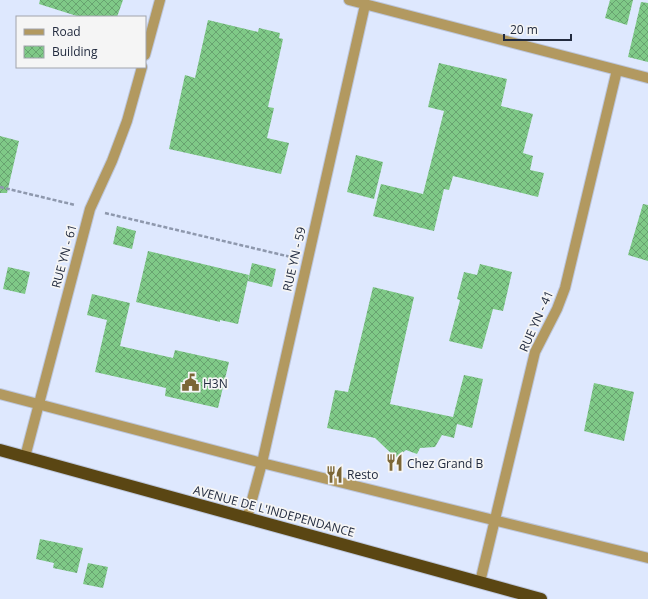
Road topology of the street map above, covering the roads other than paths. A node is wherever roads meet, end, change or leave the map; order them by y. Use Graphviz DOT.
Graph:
graph roads {
  1 [pos="160,0"];
  2 [pos="349,0"];
  3 [pos="365,5"];
  4 [pos="146,51"];
  5 [pos="142,68"];
  6 [pos="617,70"];
  7 [pos="648,78"];
  8 [pos="0,394"];
  9 [pos="39,403"];
  10 [pos="0,450"];
  11 [pos="25,457"];
  12 [pos="262,463"];
  13 [pos="247,518"];
  14 [pos="496,520"];
  15 [pos="648,558"];
  16 [pos="480,582"];
  17 [pos="541,599"];
  1 -- 4 [label="street"];
  2 -- 3 [label="street"];
  3 -- 6 [label="street"];
  3 -- 12 [label="street, RUE YN - 59"];
  5 -- 9 [label="street, RUE YN - 61"];
  6 -- 7 [label="street"];
  6 -- 14 [label="street, RUE YN - 41"];
  8 -- 9 [label="street"];
  9 -- 11 [label="street, RUE YN - 61"];
  9 -- 12 [label="street"];
  10 -- 11 [label="highway, AVENUE DE L'INDEPENDANCE"];
  11 -- 13 [label="highway, AVENUE DE L'INDEPENDANCE"];
  12 -- 13 [label="street, RUE YN - 59"];
  12 -- 14 [label="street"];
  13 -- 16 [label="highway, AVENUE DE L'INDEPENDANCE"];
  14 -- 15 [label="street"];
  14 -- 16 [label="street, RUE YN - 41"];
  16 -- 17 [label="highway, AVENUE DE L'INDEPENDANCE"];
}
